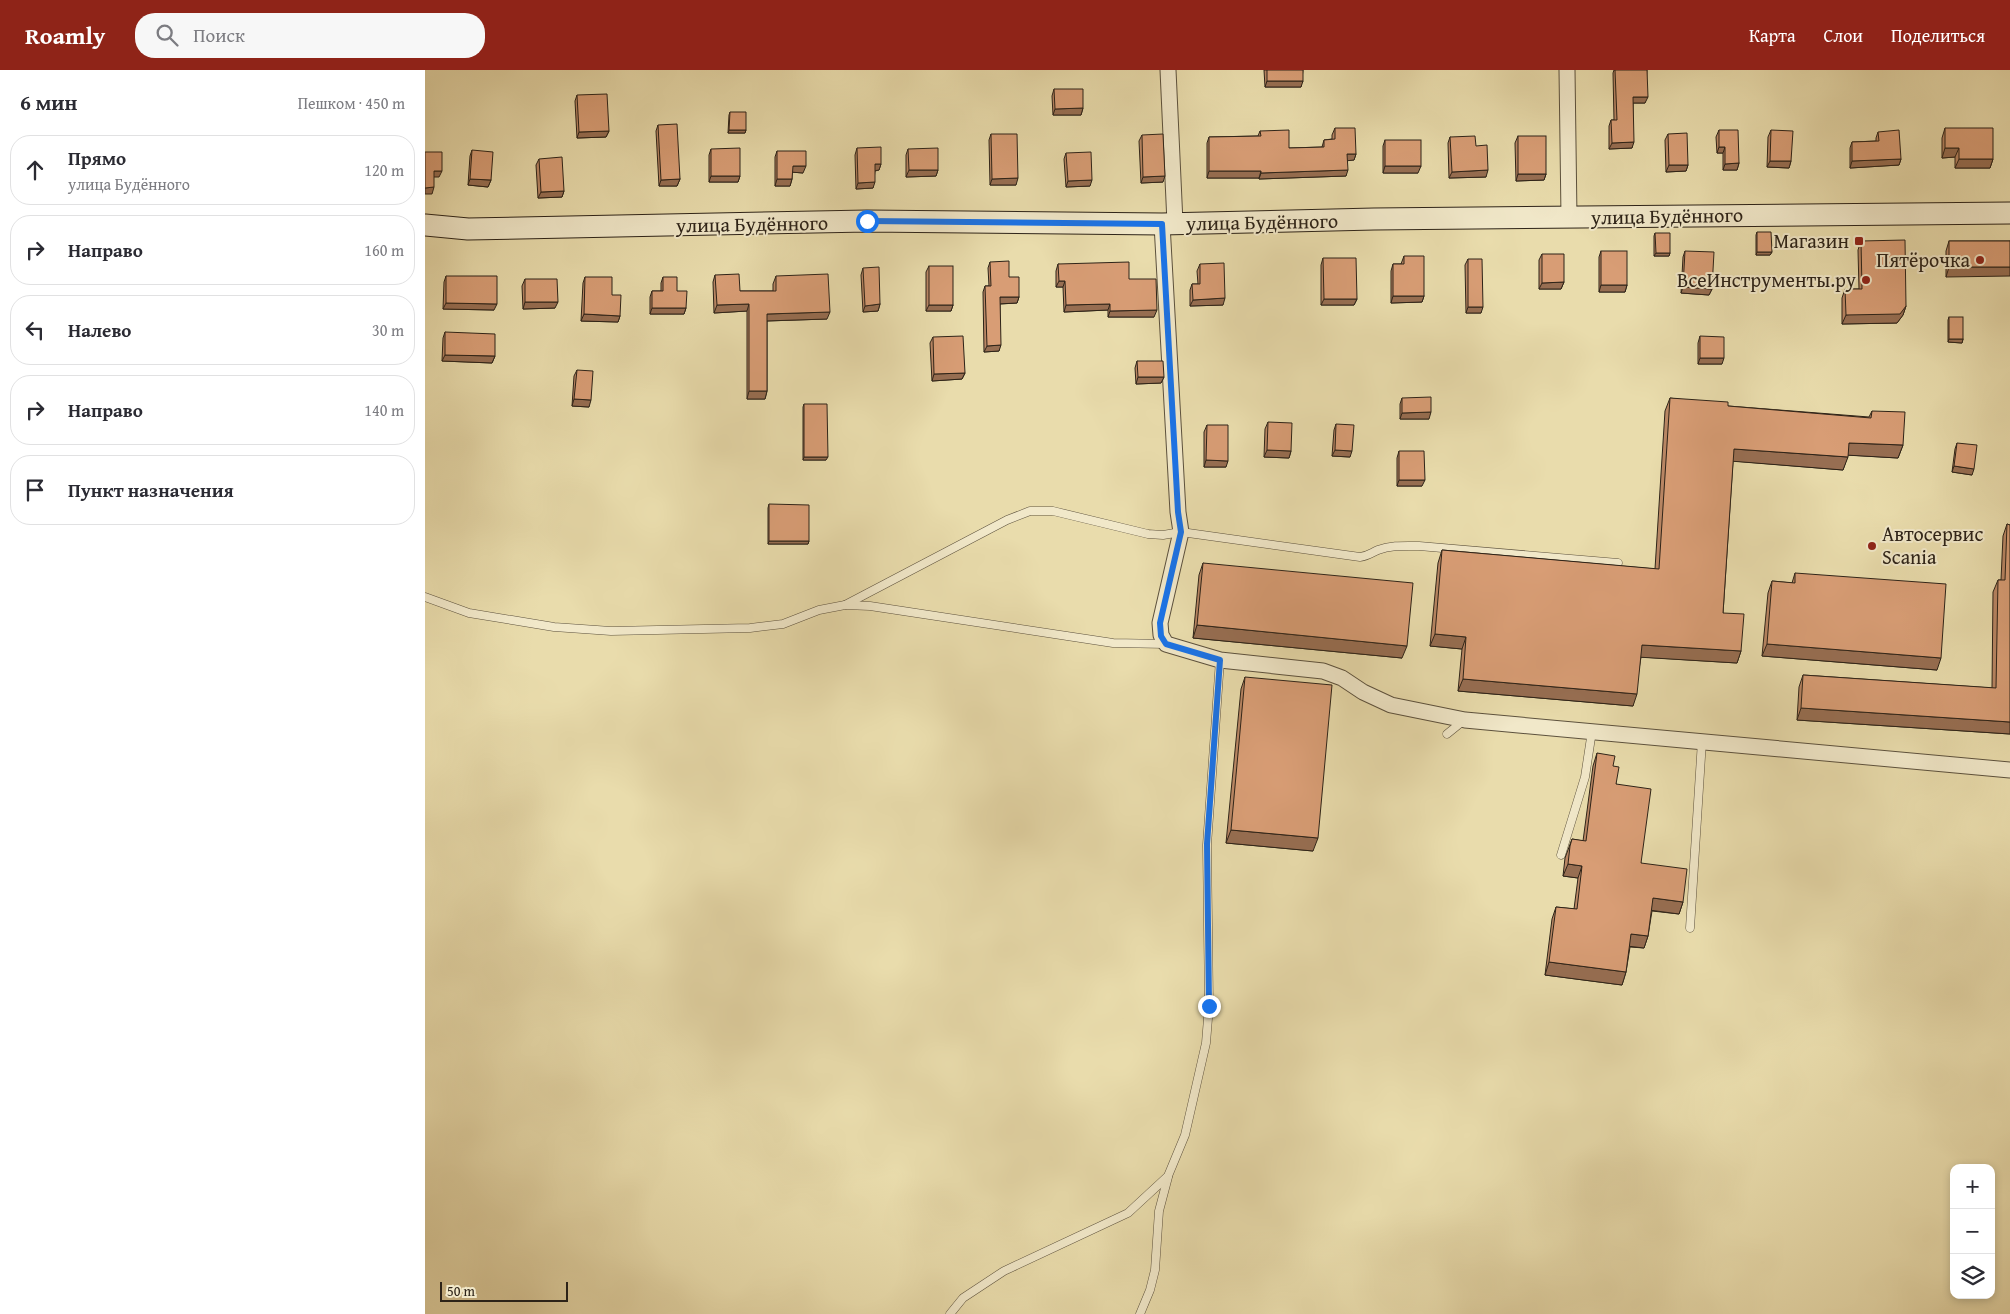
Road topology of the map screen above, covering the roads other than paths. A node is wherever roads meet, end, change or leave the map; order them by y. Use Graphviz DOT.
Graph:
graph roads {
  1 [pos="1168,70"];
  2 [pos="1567,70"];
  3 [pos="2010,212"];
  4 [pos="1569,218"];
  5 [pos="1168,223"];
  6 [pos="425,225"];
  7 [pos="1181,532"];
  8 [pos="1617,563"];
  9 [pos="425,597"];
  10 [pos="845,605"];
  11 [pos="1166,644"];
  12 [pos="1220,660"];
  13 [pos="1465,720"];
  14 [pos="1592,731"];
  15 [pos="1447,734"];
  16 [pos="1701,741"];
  17 [pos="2010,770"];
  18 [pos="1561,855"];
  19 [pos="1690,928"];
  20 [pos="1168,1176"];
  21 [pos="951,1314"];
  22 [pos="1140,1314"];
  1 -- 5 [label="street"];
  2 -- 4 [label="street"];
  3 -- 4 [label="main road, улица Будённого"];
  4 -- 5 [label="main road, улица Будённого"];
  5 -- 6 [label="main road, улица Будённого"];
  5 -- 7 [label="street"];
  7 -- 8 [label="lane"];
  7 -- 10 [label="lane"];
  7 -- 11 [label="street"];
  9 -- 10 [label="lane"];
  10 -- 11 [label="lane"];
  11 -- 12 [label="street"];
  12 -- 13 [label="street"];
  12 -- 20 [label="lane"];
  13 -- 14 [label="street"];
  13 -- 15 [label="lane"];
  14 -- 16 [label="street"];
  14 -- 18 [label="lane"];
  16 -- 17 [label="street"];
  16 -- 19 [label="lane"];
  20 -- 21 [label="lane"];
  20 -- 22 [label="lane"];
}
